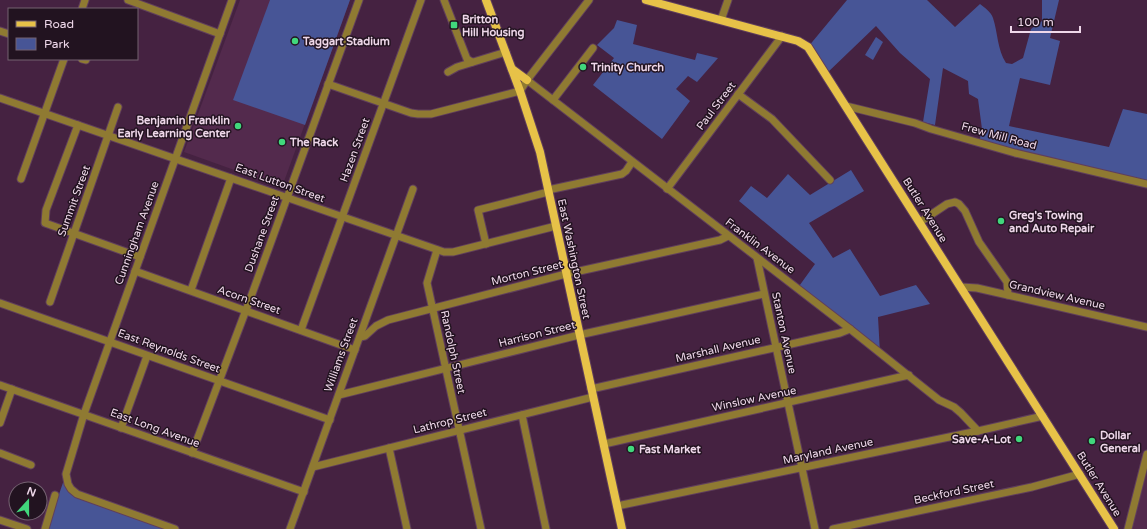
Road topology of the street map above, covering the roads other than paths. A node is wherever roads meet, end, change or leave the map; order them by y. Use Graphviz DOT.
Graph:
graph roads {
  1 [pos="128,0"];
  2 [pos="232,0"];
  3 [pos="359,0"];
  4 [pos="421,0"];
  5 [pos="444,0"];
  6 [pos="486,0"];
  7 [pos="589,0"];
  8 [pos="646,0"];
  9 [pos="728,0"];
  10 [pos="721,20"];
  11 [pos="220,34"];
  12 [pos="782,36"];
  13 [pos="593,48"];
  14 [pos="506,52"];
  15 [pos="64,60"];
  16 [pos="472,62"];
  17 [pos="512,69"];
  18 [pos="448,72"];
  19 [pos="527,80"];
  20 [pos="328,84"];
  21 [pos="520,91"];
  22 [pos="738,94"];
  23 [pos="0,98"];
  24 [pos="553,100"];
  25 [pos="383,104"];
  26 [pos="846,106"];
  27 [pos="118,107"];
  28 [pos="45,114"];
  29 [pos="78,125"];
  30 [pos="108,136"];
  31 [pos="176,159"];
  32 [pos="632,162"];
  33 [pos="231,178"];
  34 [pos="21,179"];
  35 [pos="830,180"];
  36 [pos="1147,184"];
  37 [pos="414,189"];
  38 [pos="667,189"];
  39 [pos="548,191"];
  40 [pos="287,198"];
  41 [pos="342,217"];
  42 [pos="920,222"];
  43 [pos="556,226"];
  44 [pos="74,234"];
  45 [pos="396,236"];
  46 [pos="728,236"];
  47 [pos="486,244"];
  48 [pos="437,250"];
  49 [pos="140,258"];
  50 [pos="757,258"];
  51 [pos="136,271"];
  52 [pos="566,274"];
  53 [pos="961,287"];
  54 [pos="191,290"];
  55 [pos="764,294"];
  56 [pos="1008,295"];
  57 [pos="50,302"];
  58 [pos="0,303"];
  59 [pos="433,308"];
  60 [pos="245,310"];
  61 [pos="1147,327"];
  62 [pos="850,329"];
  63 [pos="301,330"];
  64 [pos="580,335"];
  65 [pos="360,337"];
  66 [pos="110,342"];
  67 [pos="776,347"];
  68 [pos="355,350"];
  69 [pos="147,356"];
  70 [pos="446,368"];
  71 [pos="909,375"];
  72 [pos="219,381"];
  73 [pos="0,385"];
  74 [pos="12,389"];
  75 [pos="592,393"];
  76 [pos="339,395"];
  77 [pos="788,402"];
  78 [pos="84,414"];
  79 [pos="522,415"];
  80 [pos="1043,416"];
  81 [pos="330,420"];
  82 [pos="0,423"];
  83 [pos="121,428"];
  84 [pos="460,430"];
  85 [pos="978,431"];
  86 [pos="604,444"];
  87 [pos="389,448"];
  88 [pos="0,453"];
  89 [pos="192,453"];
  90 [pos="1147,454"];
  91 [pos="31,465"];
  92 [pos="313,467"];
  93 [pos="802,467"];
  94 [pos="1080,474"];
  95 [pos="304,492"];
  96 [pos="55,494"];
  97 [pos="617,506"];
  98 [pos="0,520"];
  99 [pos="27,529"];
  100 [pos="45,529"];
  101 [pos="175,529"];
  102 [pos="290,529"];
  103 [pos="407,529"];
  104 [pos="481,529"];
  105 [pos="546,529"];
  106 [pos="622,529"];
  107 [pos="815,529"];
  108 [pos="833,529"];
  109 [pos="1114,529"];
  110 [pos="1128,529"];
  1 -- 11 [label="street"];
  2 -- 11 [label="street, Cunningham Avenue"];
  3 -- 20 [label="street, Dushane Street"];
  4 -- 25 [label="street, Hazen Street"];
  5 -- 16 [label="street"];
  6 -- 14 [label="main road, East Washington Street"];
  7 -- 19 [label="street"];
  8 -- 10 [label="main road, Butler Avenue"];
  9 -- 10 [label="street"];
  10 -- 12 [label="main road, Butler Avenue"];
  11 -- 31 [label="street, Cunningham Avenue"];
  12 -- 22 [label="street, Paul Street"];
  12 -- 26 [label="main road, Butler Avenue"];
  13 -- 24 [label="street"];
  14 -- 16 [label="street"];
  14 -- 17 [label="main road, East Washington Street"];
  15 -- 28 [label="street"];
  16 -- 18 [label="street"];
  17 -- 19 [label="main road"];
  17 -- 21 [label="main road, East Washington Street"];
  19 -- 21 [label="street"];
  19 -- 24 [label="street, Franklin Avenue"];
  20 -- 25 [label="street"];
  20 -- 40 [label="street, Dushane Street"];
  21 -- 25 [label="street"];
  21 -- 39 [label="main road, East Washington Street"];
  22 -- 35 [label="street"];
  22 -- 38 [label="street, Paul Street"];
  23 -- 28 [label="street, East Lutton Street"];
  24 -- 32 [label="street, Franklin Avenue"];
  25 -- 41 [label="street, Hazen Street"];
  26 -- 36 [label="street, Frew Mill Road"];
  26 -- 42 [label="main road, Butler Avenue"];
  27 -- 30 [label="street, Summit Street"];
  28 -- 29 [label="street, East Lutton Street"];
  28 -- 34 [label="street"];
  29 -- 30 [label="street, East Lutton Street"];
  29 -- 44 [label="street"];
  30 -- 31 [label="street, East Lutton Street"];
  30 -- 44 [label="street, Summit Street"];
  31 -- 33 [label="street, East Lutton Street"];
  31 -- 49 [label="street, Cunningham Avenue"];
  32 -- 38 [label="street, Franklin Avenue"];
  32 -- 39 [label="street"];
  33 -- 40 [label="street, East Lutton Street"];
  33 -- 54 [label="street"];
  37 -- 45 [label="street, Williams Street"];
  38 -- 46 [label="street, Franklin Avenue"];
  39 -- 43 [label="main road, East Washington Street"];
  39 -- 47 [label="street"];
  40 -- 41 [label="street, East Lutton Street"];
  40 -- 60 [label="street, Dushane Street"];
  41 -- 45 [label="street, East Lutton Street"];
  41 -- 63 [label="street, Hazen Street"];
  42 -- 53 [label="main road, Butler Avenue"];
  42 -- 56 [label="street"];
  43 -- 47 [label="street, East Lutton Street"];
  43 -- 52 [label="main road, East Washington Street"];
  44 -- 49 [label="street"];
  44 -- 57 [label="street, Summit Street"];
  45 -- 48 [label="street, East Lutton Street"];
  45 -- 65 [label="street, Williams Street"];
  46 -- 50 [label="street, Franklin Avenue"];
  46 -- 52 [label="street, Morton Street"];
  47 -- 48 [label="street, East Lutton Street"];
  48 -- 59 [label="street, Randolph Street"];
  49 -- 51 [label="street, Cunningham Avenue"];
  50 -- 55 [label="street, Stanton Avenue"];
  50 -- 62 [label="street, Franklin Avenue"];
  51 -- 54 [label="street, Acorn Street"];
  51 -- 66 [label="street, Cunningham Avenue"];
  52 -- 59 [label="street, Morton Street"];
  52 -- 64 [label="main road, East Washington Street"];
  53 -- 56 [label="street, Grandview Avenue"];
  53 -- 80 [label="main road, Butler Avenue"];
  54 -- 60 [label="street, Acorn Street"];
  55 -- 64 [label="street, Harrison Street"];
  55 -- 67 [label="street, Stanton Avenue"];
  56 -- 61 [label="street, Grandview Avenue"];
  58 -- 66 [label="street, East Reynolds Street"];
  59 -- 65 [label="street, Morton Street"];
  59 -- 70 [label="street, Randolph Street"];
  60 -- 63 [label="street, Acorn Street"];
  60 -- 72 [label="street, Dushane Street"];
  62 -- 67 [label="street, Marshall Avenue"];
  62 -- 71 [label="street, Franklin Avenue"];
  63 -- 68 [label="street, Acorn Street"];
  64 -- 70 [label="street, Harrison Street"];
  64 -- 75 [label="main road, East Washington Street"];
  65 -- 68 [label="street, Williams Street"];
  66 -- 69 [label="street, East Reynolds Street"];
  66 -- 78 [label="street, Cunningham Avenue"];
  67 -- 75 [label="street, Marshall Avenue"];
  67 -- 77 [label="street, Stanton Avenue"];
  68 -- 76 [label="street, Williams Street"];
  69 -- 72 [label="street, East Reynolds Street"];
  69 -- 83 [label="street"];
  70 -- 76 [label="street, Harrison Street"];
  70 -- 84 [label="street, Randolph Street"];
  71 -- 77 [label="street, Winslow Avenue"];
  71 -- 85 [label="street, Franklin Avenue"];
  72 -- 81 [label="street, East Reynolds Street"];
  72 -- 89 [label="street, Dushane Street"];
  73 -- 74 [label="street, East Long Avenue"];
  74 -- 78 [label="street, East Long Avenue"];
  74 -- 82 [label="street"];
  75 -- 79 [label="street, Lathrop Street"];
  75 -- 86 [label="main road, East Washington Street"];
  76 -- 81 [label="street, Williams Street"];
  77 -- 86 [label="street, Winslow Avenue"];
  77 -- 93 [label="street, Stanton Avenue"];
  78 -- 83 [label="street, East Long Avenue"];
  78 -- 101 [label="street, Cunningham Avenue"];
  79 -- 84 [label="street, Lathrop Street"];
  79 -- 105 [label="street"];
  80 -- 85 [label="street, Maryland Avenue"];
  80 -- 94 [label="main road, Butler Avenue"];
  81 -- 92 [label="street, Williams Street"];
  83 -- 89 [label="street, East Long Avenue"];
  84 -- 87 [label="street, Lathrop Street"];
  84 -- 104 [label="street, Randolph Street"];
  85 -- 93 [label="street, Maryland Avenue"];
  86 -- 97 [label="main road, East Washington Street"];
  87 -- 92 [label="street, Lathrop Street"];
  87 -- 103 [label="street"];
  88 -- 91 [label="street"];
  89 -- 95 [label="street, East Long Avenue"];
  90 -- 110 [label="street"];
  92 -- 95 [label="street, Williams Street"];
  93 -- 97 [label="street, Maryland Avenue"];
  93 -- 107 [label="street, Stanton Avenue"];
  94 -- 108 [label="street, Beckford Street"];
  94 -- 109 [label="main road, Butler Avenue"];
  95 -- 102 [label="street, Williams Street"];
  96 -- 100 [label="street"];
  97 -- 106 [label="main road, East Washington Street"];
  98 -- 99 [label="street"];
}
